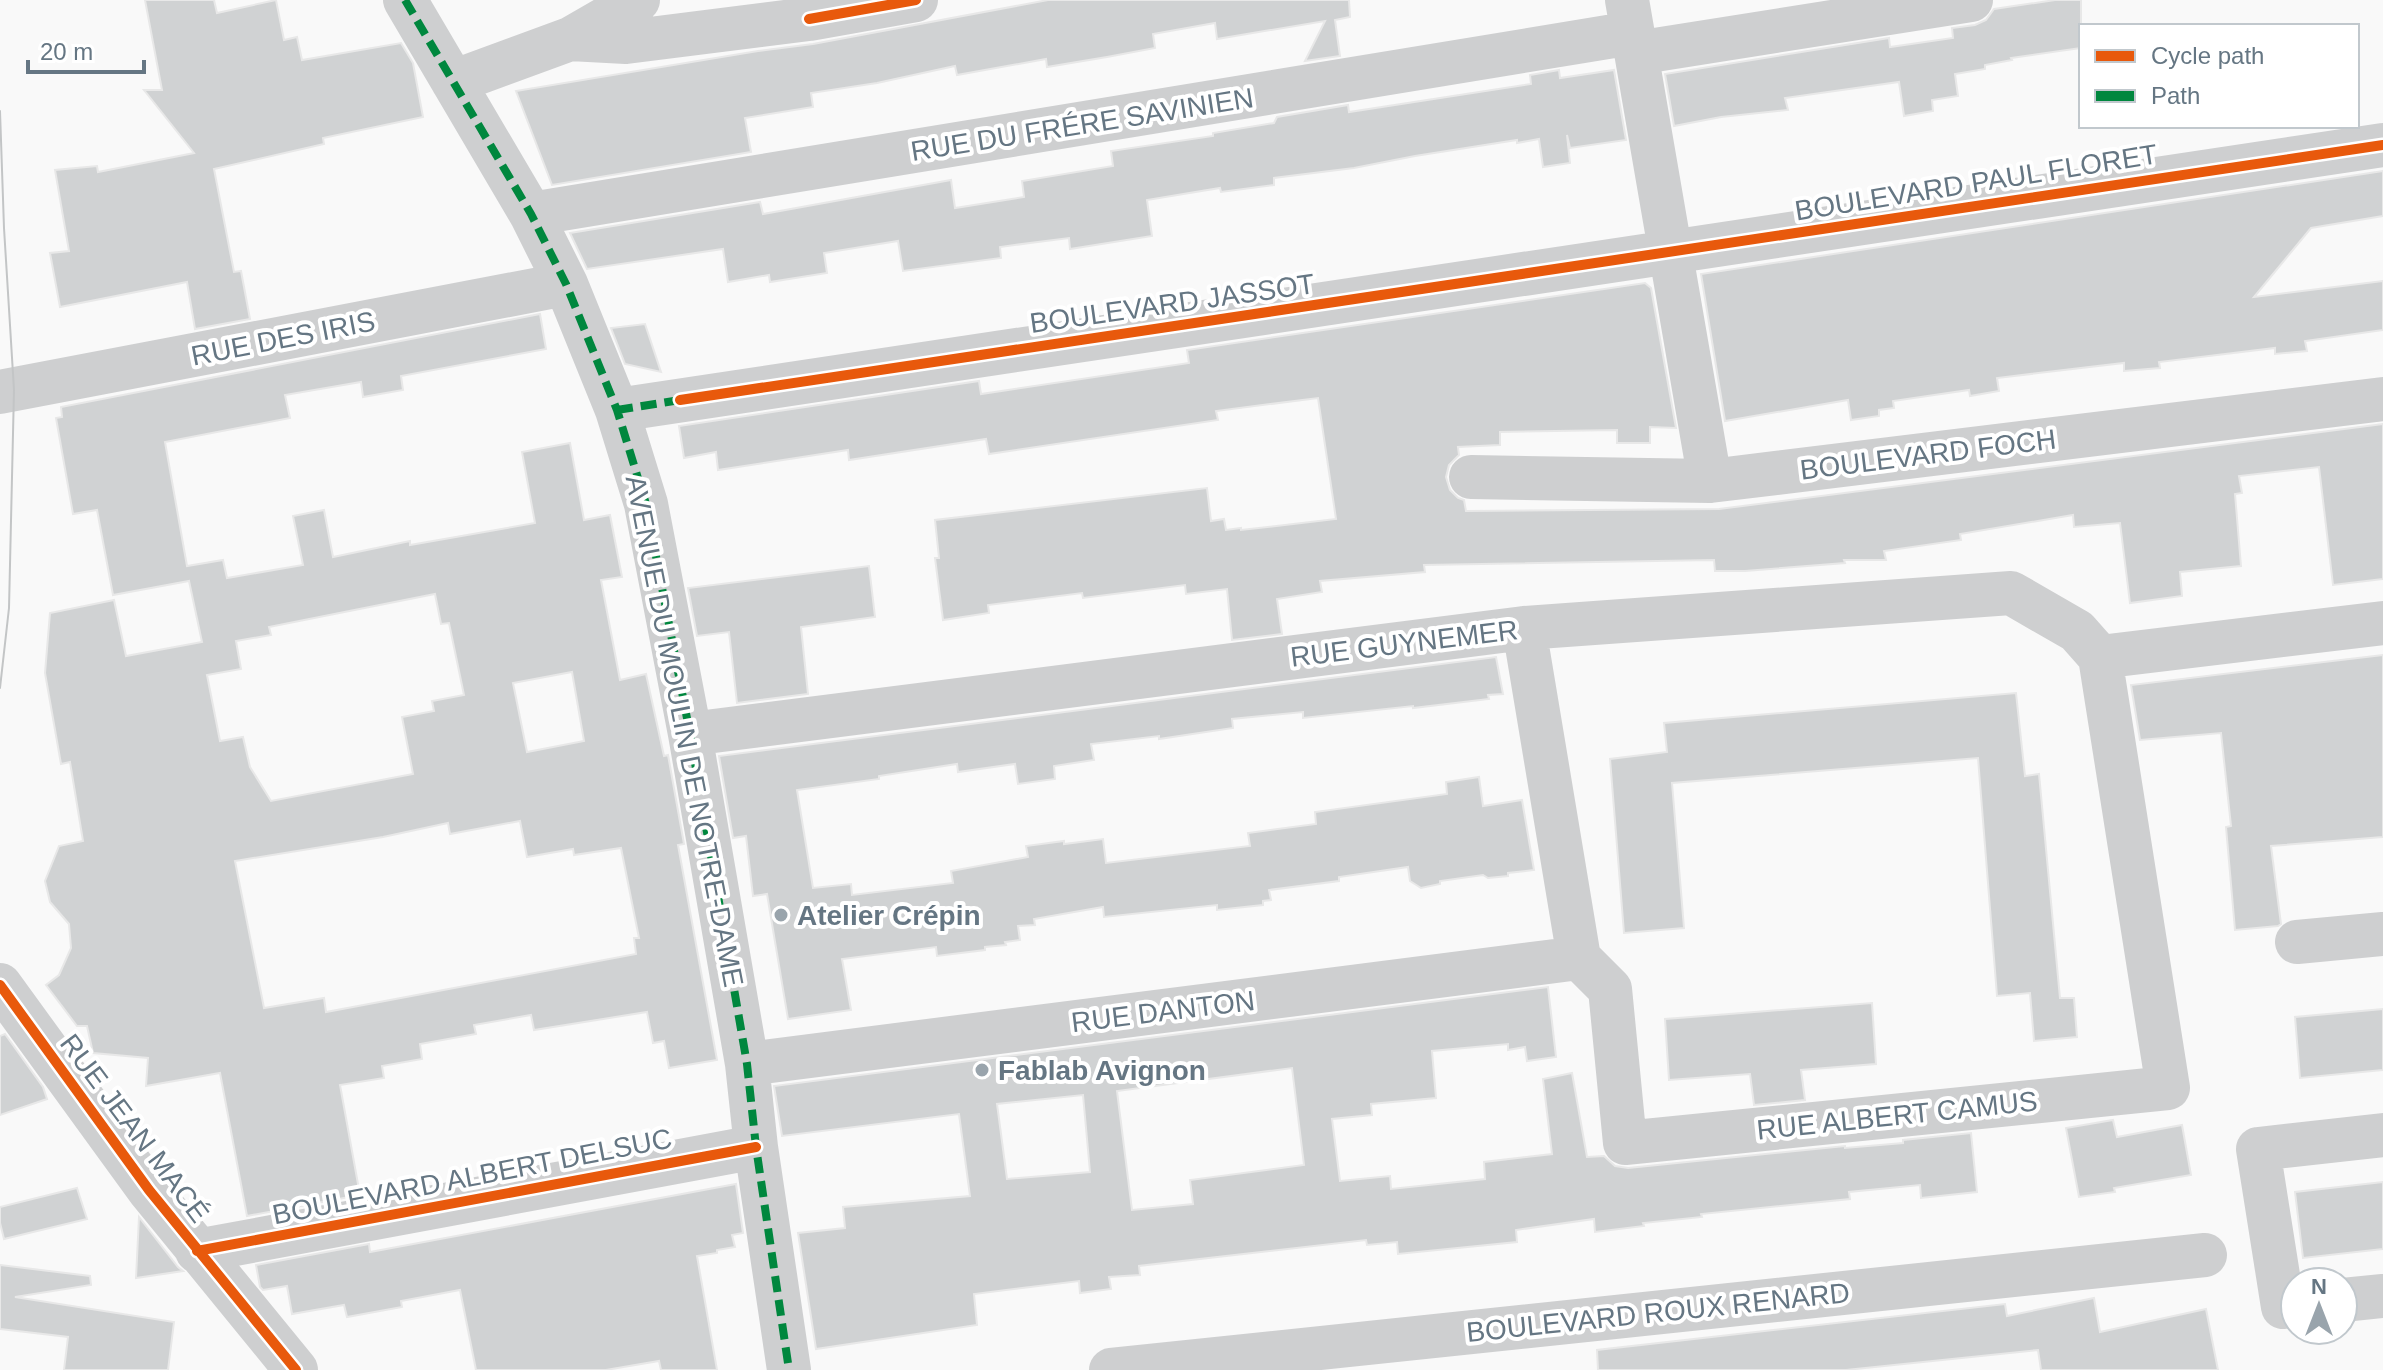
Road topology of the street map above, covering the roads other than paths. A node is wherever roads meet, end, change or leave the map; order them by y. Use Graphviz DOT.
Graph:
graph roads {
  1 [pos="405,0"];
  2 [pos="638,0"];
  3 [pos="916,0"];
  4 [pos="1971,0"];
  5 [pos="1632,29"];
  6 [pos="570,39"];
  7 [pos="453,82"];
  8 [pos="2383,145"];
  9 [pos="531,214"];
  10 [pos="1671,253"];
  11 [pos="566,284"];
  12 [pos="0,392"];
  13 [pos="2383,399"];
  14 [pos="617,410"];
  15 [pos="1471,477"];
  16 [pos="1710,481"];
  17 [pos="2383,623"];
  18 [pos="1524,628"];
  19 [pos="2100,657"];
  20 [pos="690,734"];
  21 [pos="2383,934"];
  22 [pos="2297,942"];
  23 [pos="1579,958"];
  24 [pos="0,985"];
  25 [pos="747,1064"];
  26 [pos="2383,1135"];
  27 [pos="756,1147"];
  28 [pos="197,1251"];
  29 [pos="2205,1255"];
  30 [pos="2279,1282"];
  31 [pos="2383,1296"];
  32 [pos="2359,1298"];
  33 [pos="296,1370"];
  34 [pos="789,1370"];
  35 [pos="1111,1370"];
  1 -- 7 [label="street, AVENUE DU MOULIN DE NOTRE-DAME"];
  2 -- 6 [label="street"];
  3 -- 6 [label="street"];
  4 -- 5 [label="street, RUE DU FRÉRE SAVINIEN"];
  5 -- 9 [label="street, RUE DU FRÉRE SAVINIEN"];
  5 -- 10 [label="street"];
  6 -- 7 [label="street"];
  7 -- 9 [label="street, AVENUE DU MOULIN DE NOTRE-DAME"];
  8 -- 10 [label="street, BOULEVARD PAUL FLORET"];
  9 -- 11 [label="street, AVENUE DU MOULIN DE NOTRE-DAME"];
  10 -- 14 [label="street, BOULEVARD JASSOT"];
  10 -- 16 [label="street"];
  11 -- 12 [label="street, RUE DES IRIS"];
  11 -- 14 [label="street, AVENUE DU MOULIN DE NOTRE-DAME"];
  13 -- 16 [label="street, BOULEVARD FOCH"];
  14 -- 20 [label="street, AVENUE DU MOULIN DE NOTRE-DAME"];
  15 -- 16 [label="street, BOULEVARD FOCH"];
  17 -- 19 [label="street"];
  18 -- 19 [label="street, RUE GUYNEMER"];
  18 -- 20 [label="street, RUE GUYNEMER"];
  18 -- 23 [label="street"];
  19 -- 23 [label="street, RUE ALBERT CAMUS"];
  20 -- 25 [label="street, AVENUE DU MOULIN DE NOTRE-DAME"];
  21 -- 22 [label="street"];
  23 -- 25 [label="street, RUE DANTON"];
  24 -- 28 [label="street, RUE JEAN MACÉ"];
  25 -- 27 [label="street, AVENUE DU MOULIN DE NOTRE-DAME"];
  26 -- 30 [label="street"];
  27 -- 28 [label="street, BOULEVARD ALBERT DELSUC"];
  27 -- 34 [label="street, AVENUE DU MOULIN DE NOTRE-DAME"];
  28 -- 33 [label="street, RUE JEAN MACÉ"];
  29 -- 35 [label="street, BOULEVARD ROUX RENARD"];
  31 -- 32 [label="street"];
}
